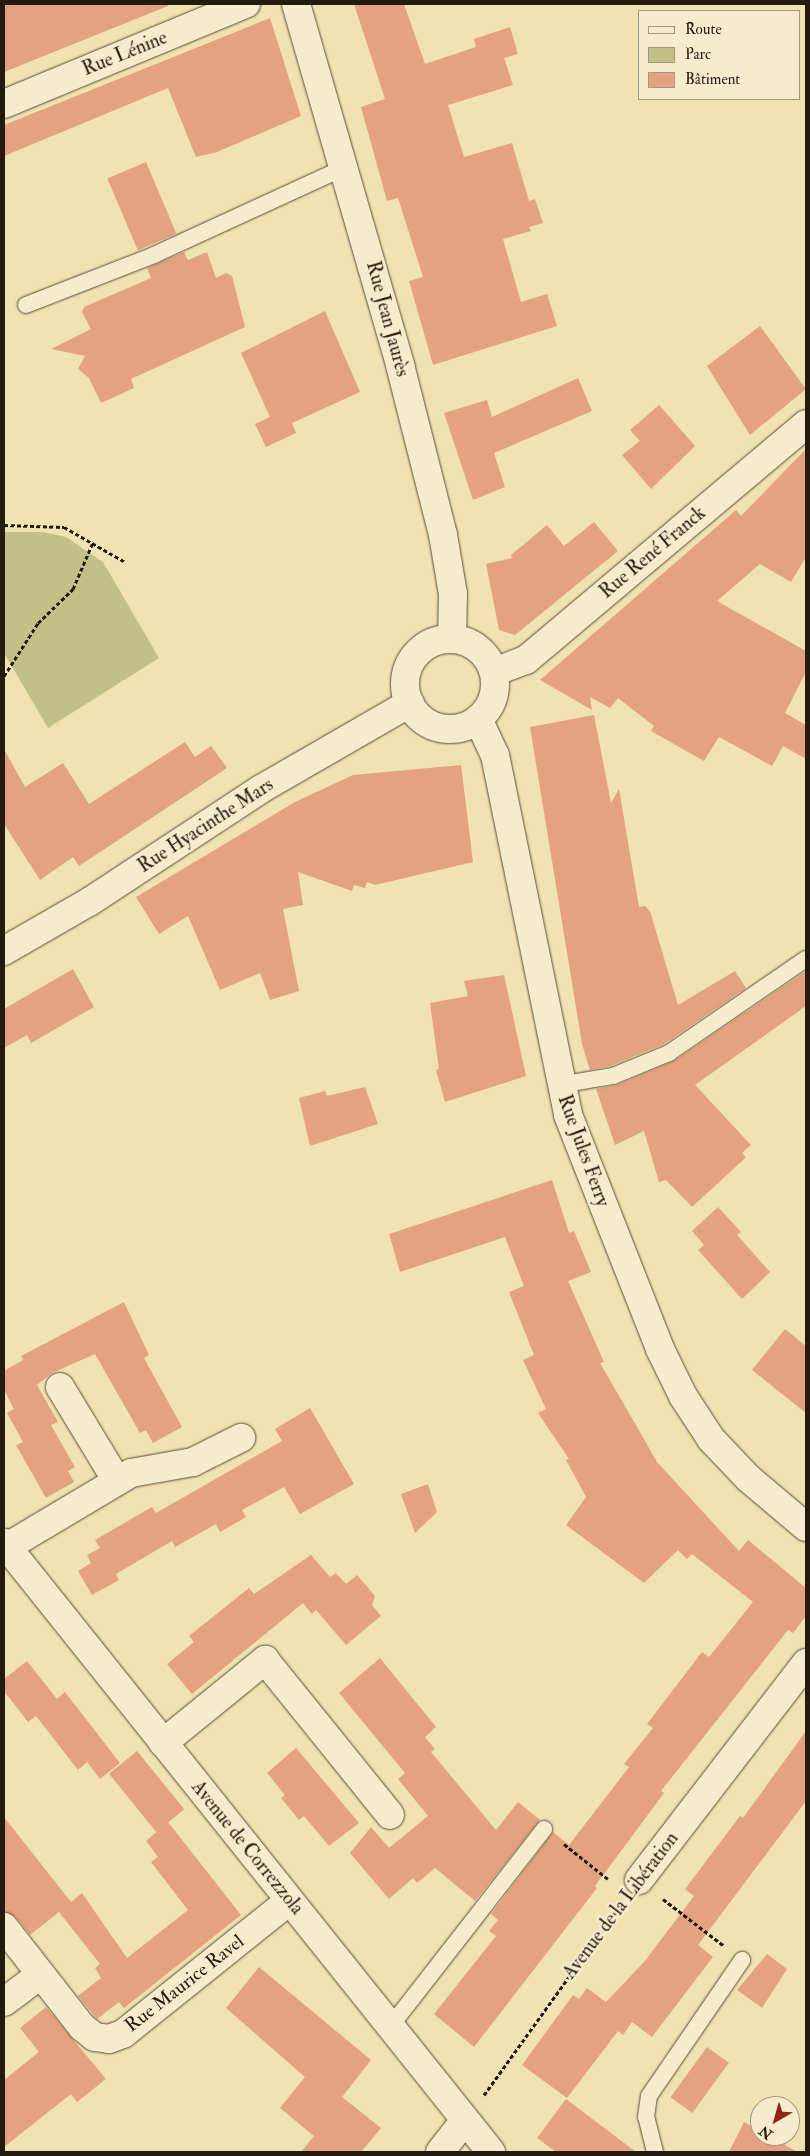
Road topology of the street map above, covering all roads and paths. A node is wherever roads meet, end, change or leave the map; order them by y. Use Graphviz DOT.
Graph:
graph roads {
  1 [pos="246,4"];
  2 [pos="296,4"];
  3 [pos="4,104"];
  4 [pos="345,168"];
  5 [pos="26,305"];
  6 [pos="806,424"];
  7 [pos="4,525"];
  8 [pos="93,542"];
  9 [pos="125,562"];
  10 [pos="452,639"];
  11 [pos="494,672"];
  12 [pos="4,676"];
  13 [pos="410,704"];
  14 [pos="478,719"];
  15 [pos="4,951"];
  16 [pos="806,959"];
  17 [pos="559,1085"];
  18 [pos="60,1387"];
  19 [pos="241,1438"];
  20 [pos="116,1481"];
  21 [pos="806,1527"];
  22 [pos="5,1545"];
  23 [pos="806,1664"];
  24 [pos="163,1743"];
  25 [pos="390,1815"];
  26 [pos="544,1829"];
  27 [pos="634,1888"];
  28 [pos="289,1901"];
  29 [pos="4,1927"];
  30 [pos="742,1960"];
  31 [pos="40,1975"];
  32 [pos="4,2002"];
  33 [pos="390,2027"];
  34 [pos="464,2121"];
  35 [pos="440,2152"];
  36 [pos="491,2152"];
  37 [pos="656,2152"];
  1 -- 3 [label="street, Rue Lénine"];
  2 -- 4 [label="street, Rue Jean Jaurès"];
  4 -- 5 [label="lane"];
  4 -- 10 [label="street, Rue Jean Jaurès"];
  6 -- 11 [label="street, Rue René Franck"];
  7 -- 8 [label="path"];
  8 -- 9 [label="path"];
  8 -- 12 [label="path"];
  10 -- 11 [label="street"];
  10 -- 13 [label="street"];
  11 -- 14 [label="street"];
  13 -- 14 [label="street"];
  13 -- 15 [label="street, Rue Hyacinthe Mars"];
  14 -- 17 [label="street, Rue Jules Ferry"];
  16 -- 17 [label="lane"];
  17 -- 21 [label="street, Rue Jules Ferry"];
  18 -- 20 [label="street"];
  19 -- 20 [label="street"];
  20 -- 22 [label="street"];
  22 -- 24 [label="street, Avenue de Correzzola"];
  23 -- 27 [label="street, Avenue de la Libération"];
  24 -- 25 [label="street"];
  24 -- 28 [label="street, Avenue de Correzzola"];
  26 -- 27 [label="path"];
  26 -- 33 [label="lane"];
  27 -- 30 [label="path"];
  27 -- 34 [label="path, Avenue de la Libération"];
  28 -- 31 [label="street, Rue Maurice Ravel"];
  28 -- 33 [label="street, Avenue de Correzzola"];
  29 -- 31 [label="street, Rue Maurice Ravel"];
  30 -- 37 [label="lane"];
  31 -- 32 [label="street"];
  33 -- 34 [label="street, Avenue de Correzzola"];
  34 -- 35 [label="street"];
  34 -- 36 [label="street, Avenue de Correzzola"];
}
